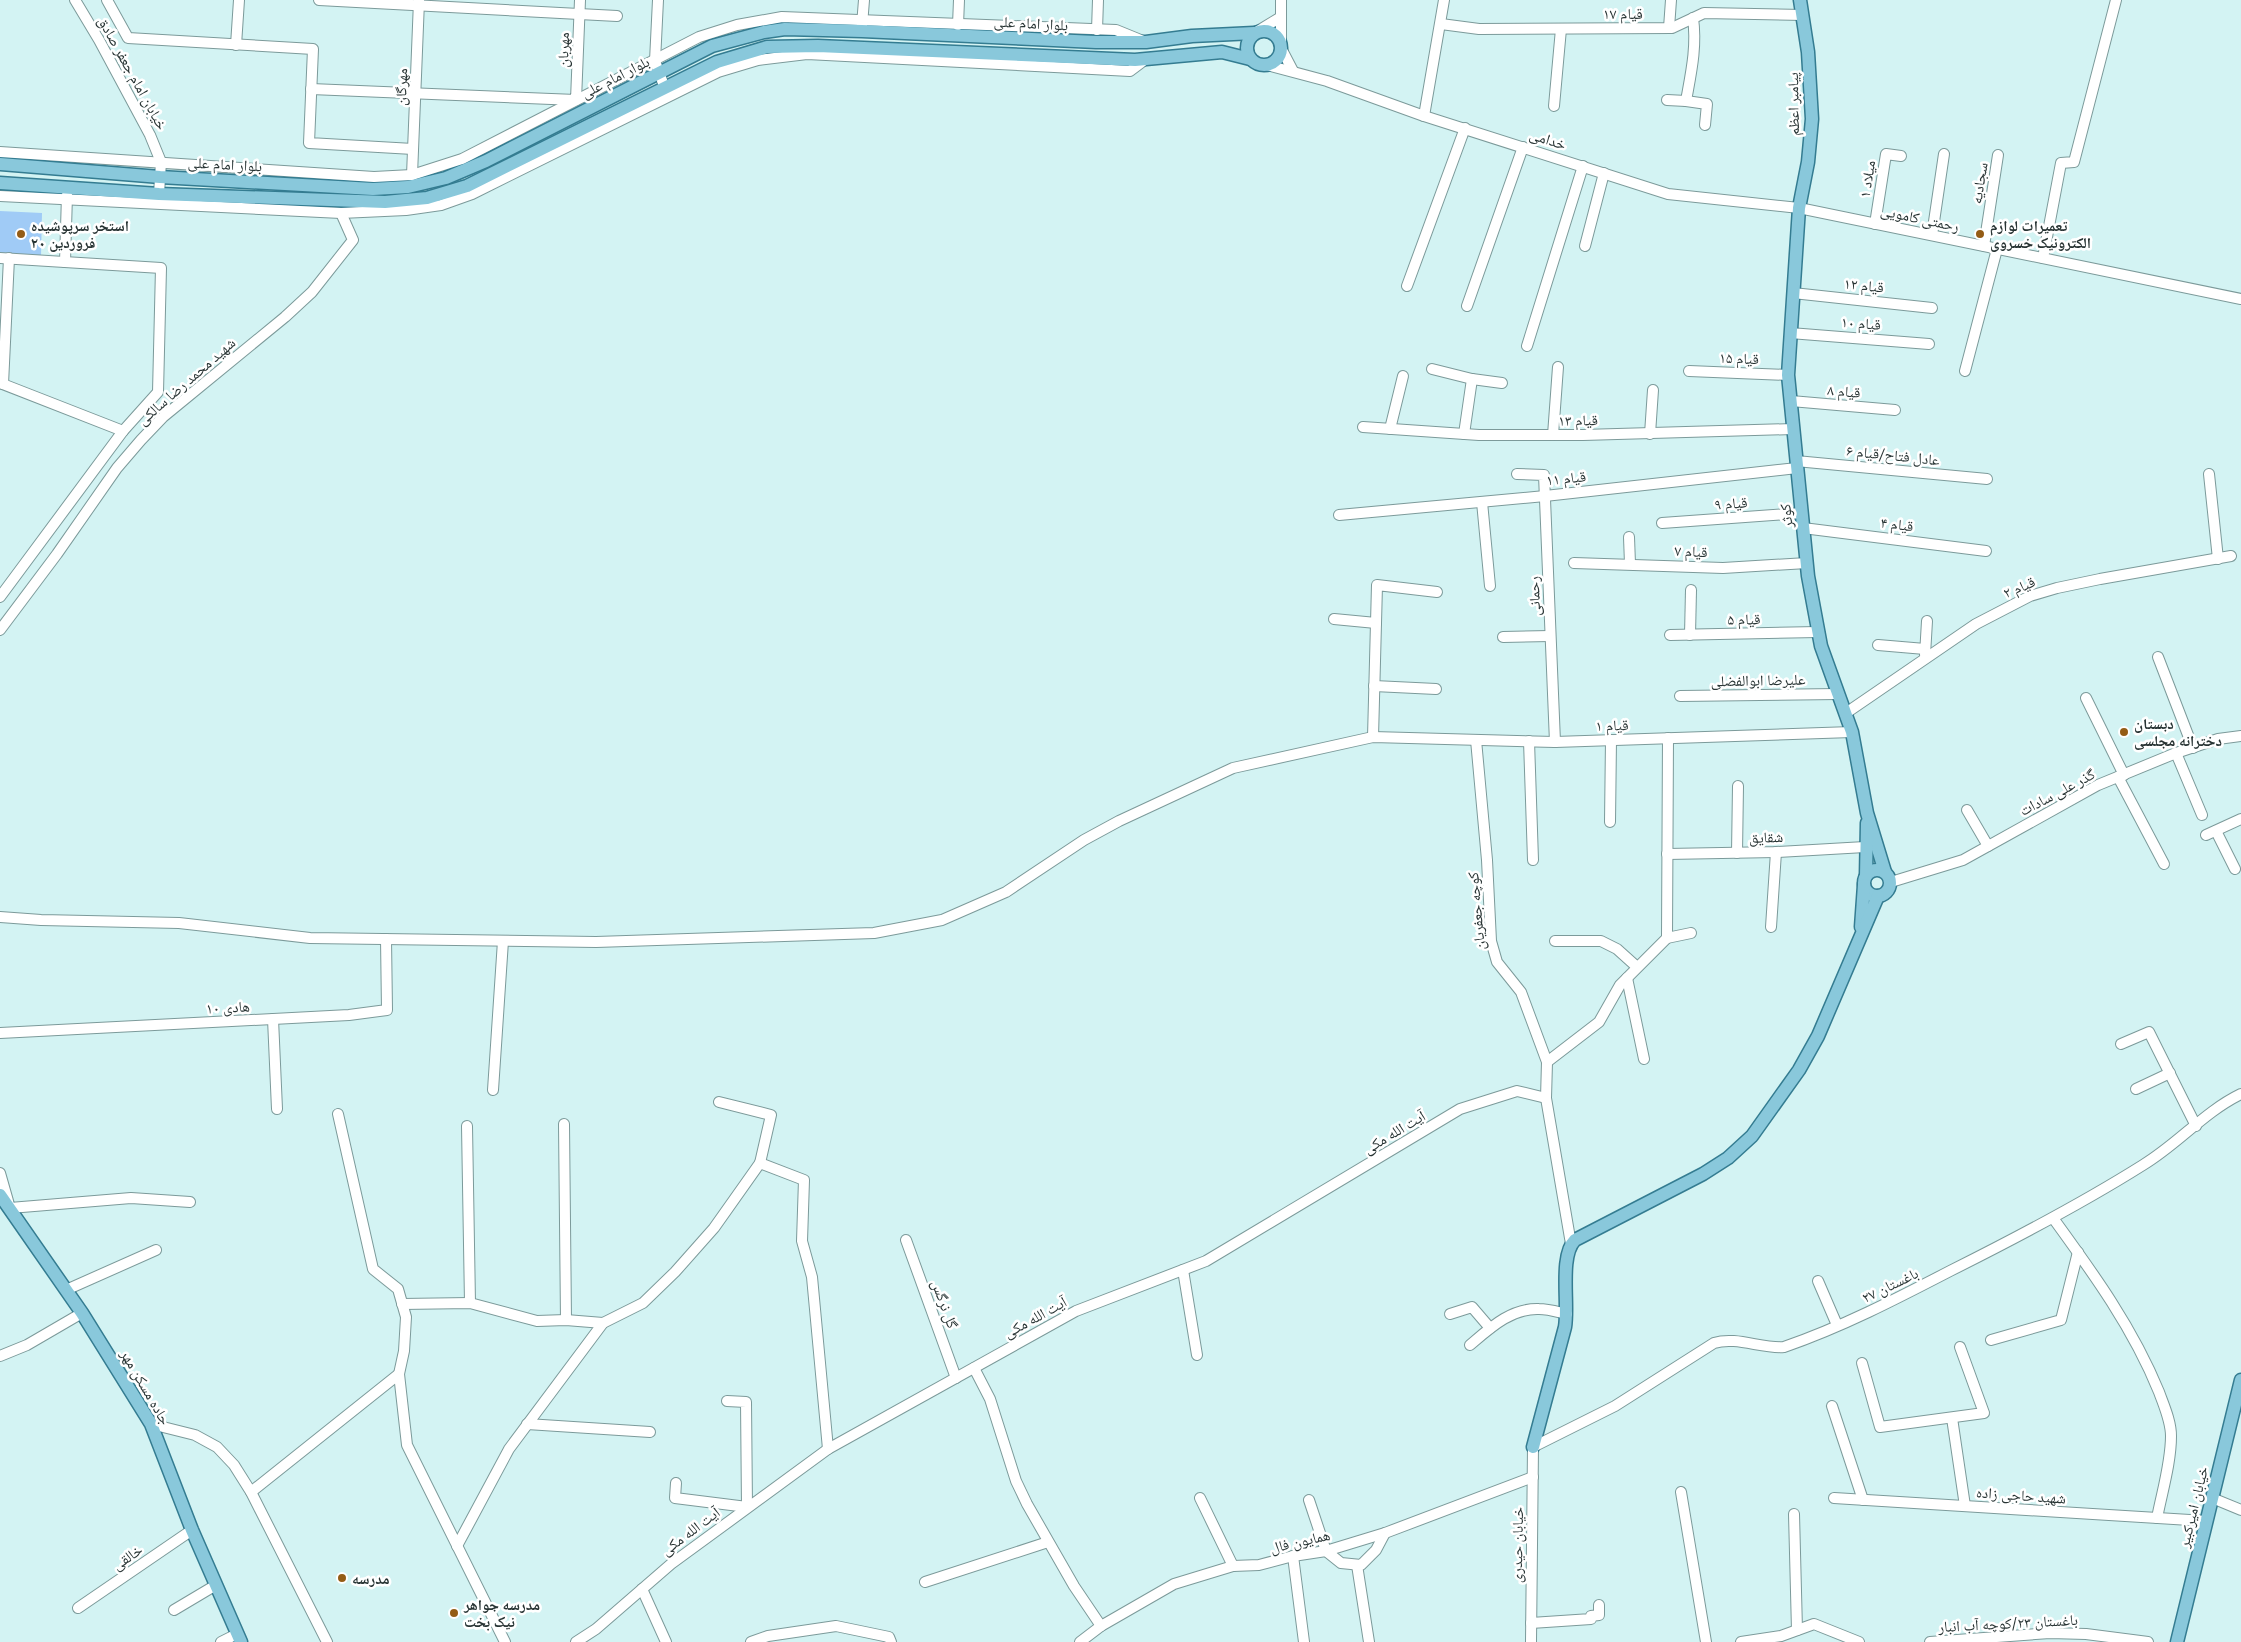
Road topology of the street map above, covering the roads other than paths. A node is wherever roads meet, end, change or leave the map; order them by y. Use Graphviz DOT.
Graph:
graph roads {
  1 [pos="75,0"];
  2 [pos="107,0"];
  3 [pos="239,0"];
  4 [pos="319,0"];
  5 [pos="580,0"];
  6 [pos="658,0"];
  7 [pos="864,0"];
  8 [pos="959,0"];
  9 [pos="1098,0"];
  10 [pos="1281,0"];
  11 [pos="1444,0"];
  12 [pos="1671,0"];
  13 [pos="1800,0"];
  14 [pos="2116,0"];
  15 [pos="419,3"];
  16 [pos="1803,14"];
  17 [pos="579,15"];
  18 [pos="617,16"];
  19 [pos="1280,17"];
  20 [pos="1693,18"];
  21 [pos="1441,24"];
  22 [pos="958,25"];
  23 [pos="862,26"];
  24 [pos="1669,28"];
  25 [pos="1561,29"];
  26 [pos="1097,30"];
  27 [pos="1256,32"];
  28 [pos="1146,42"];
  29 [pos="236,45"];
  30 [pos="1281,45"];
  31 [pos="867,53"];
  32 [pos="1146,59"];
  33 [pos="1250,59"];
  34 [pos="1267,65"];
  35 [pos="657,67"];
  36 [pos="1293,71"];
  37 [pos="664,86"];
  38 [pos="311,89"];
  39 [pos="416,94"];
  40 [pos="576,100"];
  41 [pos="1667,100"];
  42 [pos="1686,101"];
  43 [pos="1554,106"];
  44 [pos="1424,116"];
  45 [pos="1705,125"];
  46 [pos="1465,128"];
  47 [pos="1523,147"];
  48 [pos="413,149"];
  49 [pos="0,152"];
  50 [pos="1944,154"];
  51 [pos="1998,155"];
  52 [pos="1901,156"];
  53 [pos="161,162"];
  54 [pos="0,164"];
  55 [pos="1583,166"];
  56 [pos="1604,173"];
  57 [pos="412,175"];
  58 [pos="160,176"];
  59 [pos="0,183"];
  60 [pos="67,194"];
  61 [pos="159,194"];
  62 [pos="0,196"];
  63 [pos="1798,208"];
  64 [pos="341,213"];
  65 [pos="1875,224"];
  66 [pos="1932,235"];
  67 [pos="1585,246"];
  68 [pos="1984,246"];
  69 [pos="1997,249"];
  70 [pos="5,258"];
  71 [pos="2043,258"];
  72 [pos="64,262"];
  73 [pos="1407,286"];
  74 [pos="1793,293"];
  75 [pos="2241,299"];
  76 [pos="1467,306"];
  77 [pos="1932,308"];
  78 [pos="1790,333"];
  79 [pos="1929,344"];
  80 [pos="1527,346"];
  81 [pos="1558,367"];
  82 [pos="1432,369"];
  83 [pos="1689,370"];
  84 [pos="1965,371"];
  85 [pos="1788,375"];
  86 [pos="1403,376"];
  87 [pos="1472,379"];
  88 [pos="1502,383"];
  89 [pos="2,384"];
  90 [pos="1654,390"];
  91 [pos="1790,401"];
  92 [pos="1895,410"];
  93 [pos="1363,427"];
  94 [pos="1390,429"];
  95 [pos="1793,429"];
  96 [pos="123,431"];
  97 [pos="1464,434"];
  98 [pos="1650,434"];
  99 [pos="1553,435"];
  100 [pos="1797,464"];
  101 [pos="1518,474"];
  102 [pos="2209,474"];
  103 [pos="1987,479"];
  104 [pos="1545,496"];
  105 [pos="1482,502"];
  106 [pos="1802,513"];
  107 [pos="1338,516"];
  108 [pos="1662,523"];
  109 [pos="1803,528"];
  110 [pos="1629,538"];
  111 [pos="1986,551"];
  112 [pos="2231,556"];
  113 [pos="2218,558"];
  114 [pos="1574,563"];
  115 [pos="1807,563"];
  116 [pos="1630,564"];
  117 [pos="1490,586"];
  118 [pos="1691,590"];
  119 [pos="1437,592"];
  120 [pos="0,597"];
  121 [pos="1334,619"];
  122 [pos="1927,621"];
  123 [pos="1376,623"];
  124 [pos="0,630"];
  125 [pos="1818,632"];
  126 [pos="1670,635"];
  127 [pos="1690,635"];
  128 [pos="1550,636"];
  129 [pos="1503,637"];
  130 [pos="1878,645"];
  131 [pos="1925,654"];
  132 [pos="2158,658"];
  133 [pos="1374,686"];
  134 [pos="1436,689"];
  135 [pos="1838,694"];
  136 [pos="1680,696"];
  137 [pos="2086,698"];
  138 [pos="1846,713"];
  139 [pos="1852,732"];
  140 [pos="2241,736"];
  141 [pos="1373,737"];
  142 [pos="1668,738"];
  143 [pos="1476,740"];
  144 [pos="1611,740"];
  145 [pos="1529,741"];
  146 [pos="1555,742"];
  147 [pos="2193,748"];
  148 [pos="2176,753"];
  149 [pos="2121,776"];
  150 [pos="1738,786"];
  151 [pos="1967,810"];
  152 [pos="1867,813"];
  153 [pos="2202,815"];
  154 [pos="2241,819"];
  155 [pos="1610,822"];
  156 [pos="2216,831"];
  157 [pos="2206,836"];
  158 [pos="1988,846"];
  159 [pos="1865,847"];
  160 [pos="1776,852"];
  161 [pos="1737,853"];
  162 [pos="1667,854"];
  163 [pos="1533,860"];
  164 [pos="2164,864"];
  165 [pos="2235,869"];
  166 [pos="1888,877"];
  167 [pos="1865,880"];
  168 [pos="1878,896"];
  169 [pos="0,917"];
  170 [pos="1771,927"];
  171 [pos="1691,933"];
  172 [pos="1860,937"];
  173 [pos="1667,938"];
  174 [pos="386,939"];
  175 [pos="504,941"];
  176 [pos="1555,941"];
  177 [pos="1638,967"];
  178 [pos="1627,978"];
  179 [pos="273,1019"];
  180 [pos="0,1033"];
  181 [pos="2121,1044"];
  182 [pos="1644,1058"];
  183 [pos="1547,1062"];
  184 [pos="2170,1073"];
  185 [pos="2136,1089"];
  186 [pos="493,1090"];
  187 [pos="2241,1094"];
  188 [pos="1546,1098"];
  189 [pos="718,1102"];
  190 [pos="277,1108"];
  191 [pos="338,1114"];
  192 [pos="564,1124"];
  193 [pos="467,1126"];
  194 [pos="2196,1126"];
  195 [pos="760,1163"];
  196 [pos="0,1172"];
  197 [pos="0,1195"];
  198 [pos="190,1202"];
  199 [pos="10,1208"];
  200 [pos="2053,1218"];
  201 [pos="906,1240"];
  202 [pos="1571,1244"];
  203 [pos="156,1250"];
  204 [pos="2078,1252"];
  205 [pos="1183,1270"];
  206 [pos="1818,1281"];
  207 [pos="66,1290"];
  208 [pos="470,1303"];
  209 [pos="402,1304"];
  210 [pos="82,1313"];
  211 [pos="1450,1314"];
  212 [pos="1567,1314"];
  213 [pos="566,1320"];
  214 [pos="603,1324"];
  215 [pos="1837,1325"];
  216 [pos="1490,1328"];
  217 [pos="1991,1340"];
  218 [pos="1470,1345"];
  219 [pos="1960,1346"];
  220 [pos="1197,1355"];
  221 [pos="0,1356"];
  222 [pos="1862,1364"];
  223 [pos="974,1368"];
  224 [pos="400,1374"];
  225 [pos="956,1378"];
  226 [pos="2241,1380"];
  227 [pos="727,1402"];
  228 [pos="1832,1406"];
  229 [pos="1952,1418"];
  230 [pos="151,1424"];
  231 [pos="527,1424"];
  232 [pos="650,1432"];
  233 [pos="1533,1448"];
  234 [pos="828,1449"];
  235 [pos="1533,1477"];
  236 [pos="676,1483"];
  237 [pos="250,1492"];
  238 [pos="1681,1492"];
  239 [pos="1200,1498"];
  240 [pos="1834,1498"];
  241 [pos="2212,1498"];
  242 [pos="1309,1500"];
  243 [pos="1864,1500"];
  244 [pos="1965,1506"];
  245 [pos="747,1507"];
  246 [pos="2241,1510"];
  247 [pos="1794,1514"];
  248 [pos="2157,1518"];
  249 [pos="2206,1521"];
  250 [pos="192,1530"];
  251 [pos="1385,1533"];
  252 [pos="1048,1542"];
  253 [pos="457,1546"];
  254 [pos="1326,1551"];
  255 [pos="1293,1556"];
  256 [pos="1357,1565"];
  257 [pos="1233,1566"];
  258 [pos="925,1582"];
  259 [pos="216,1585"];
  260 [pos="642,1590"];
  261 [pos="1599,1605"];
  262 [pos="78,1608"];
  263 [pos="174,1610"];
  264 [pos="1531,1623"];
  265 [pos="1101,1626"];
  266 [pos="1796,1630"];
  267 [pos="239,1638"];
  268 [pos="2015,1638"];
  269 [pos="2088,1638"];
  270 [pos="221,1642"];
  271 [pos="327,1642"];
  272 [pos="505,1642"];
  273 [pos="576,1642"];
  274 [pos="666,1642"];
  275 [pos="751,1642"];
  276 [pos="891,1642"];
  277 [pos="1080,1642"];
  278 [pos="1304,1642"];
  279 [pos="1369,1642"];
  280 [pos="1531,1642"];
  281 [pos="1706,1642"];
  282 [pos="1741,1642"];
  283 [pos="1859,1642"];
  284 [pos="1930,1642"];
  285 [pos="2148,1642"];
  286 [pos="2177,1642"];
  1 -- 53 [label="street, خیابان امام جعفر صادق"];
  2 -- 29 [label="street"];
  3 -- 29 [label="street"];
  4 -- 15 [label="street"];
  5 -- 17 [label="street, مهربان"];
  6 -- 35 [label="street"];
  7 -- 23 [label="street"];
  8 -- 22 [label="street"];
  9 -- 26 [label="street"];
  10 -- 19 [label="street"];
  11 -- 21 [label="street"];
  12 -- 24 [label="street"];
  13 -- 16 [label="main road, پیامبر اعظم"];
  14 -- 71 [label="street"];
  15 -- 17 [label="street"];
  15 -- 39 [label="street, مهرگان"];
  16 -- 20 [label="street, قیام ۱۷"];
  16 -- 63 [label="main road, پیامبر اعظم"];
  17 -- 18 [label="street"];
  17 -- 40 [label="street, مهربان"];
  19 -- 27 [label="street"];
  19 -- 30 [label="street"];
  20 -- 24 [label="street, قیام ۱۷"];
  20 -- 42 [label="street"];
  21 -- 25 [label="street, قیام ۱۷"];
  21 -- 44 [label="street"];
  22 -- 23 [label="street"];
  22 -- 26 [label="street"];
  23 -- 28 [label="main road, بلوار امام علی"];
  23 -- 35 [label="main road, بلوار امام علی"];
  24 -- 25 [label="street, قیام ۱۷"];
  25 -- 43 [label="street"];
  26 -- 28 [label="street"];
  27 -- 28 [label="main road, بلوار امام علی"];
  27 -- 30 [label="main road"];
  27 -- 33 [label="main road"];
  28 -- 32 [label="main road"];
  29 -- 38 [label="street"];
  30 -- 34 [label="main road"];
  30 -- 36 [label="street"];
  31 -- 32 [label="main road, بلوار امام علی"];
  31 -- 37 [label="main road, بلوار امام علی"];
  31 -- 64 [label="street"];
  32 -- 33 [label="main road, بلوار امام علی"];
  33 -- 34 [label="main road"];
  34 -- 36 [label="street, خدامی"];
  35 -- 37 [label="street"];
  35 -- 40 [label="street"];
  35 -- 58 [label="main road, بلوار امام علی"];
  36 -- 44 [label="street, خدامی"];
  37 -- 61 [label="main road, بلوار امام علی"];
  38 -- 39 [label="street"];
  38 -- 48 [label="street"];
  39 -- 40 [label="street"];
  39 -- 48 [label="street, مهرگان"];
  40 -- 57 [label="street"];
  41 -- 42 [label="street"];
  42 -- 45 [label="street"];
  44 -- 46 [label="street, خدامی"];
  46 -- 47 [label="street, خدامی"];
  46 -- 73 [label="street"];
  47 -- 55 [label="street, خدامی"];
  47 -- 76 [label="street"];
  48 -- 57 [label="street, مهرگان"];
  49 -- 53 [label="street"];
  50 -- 66 [label="street"];
  51 -- 68 [label="street, سجادیه"];
  52 -- 65 [label="street, میلاد ۱"];
  53 -- 57 [label="street"];
  53 -- 58 [label="street"];
  54 -- 58 [label="main road, بلوار امام علی"];
  55 -- 56 [label="street, خدامی"];
  55 -- 80 [label="street"];
  56 -- 63 [label="street, خدامی"];
  56 -- 67 [label="street"];
  58 -- 61 [label="street"];
  59 -- 60 [label="main road, بلوار امام علی"];
  60 -- 61 [label="main road, بلوار امام علی"];
  60 -- 62 [label="street"];
  60 -- 64 [label="street"];
  60 -- 72 [label="street"];
  63 -- 65 [label="street, رحمتی کامویی"];
  63 -- 74 [label="main road, کوثر"];
  64 -- 124 [label="street, شهید محمد رضا سالکی"];
  65 -- 66 [label="street, رحمتی کامویی"];
  66 -- 68 [label="street, رحمتی کامویی"];
  68 -- 69 [label="street, رحمتی کامویی"];
  69 -- 71 [label="street, رحمتی کامویی"];
  69 -- 84 [label="street"];
  70 -- 72 [label="street"];
  70 -- 89 [label="street"];
  71 -- 75 [label="street, رحمتی کامویی"];
  72 -- 96 [label="street"];
  74 -- 77 [label="street, قیام ۱۲"];
  74 -- 78 [label="main road, کوثر"];
  78 -- 79 [label="street, قیام ۱۰"];
  78 -- 85 [label="main road, کوثر"];
  81 -- 99 [label="street"];
  82 -- 87 [label="street"];
  83 -- 85 [label="street, قیام ۱۵"];
  85 -- 91 [label="main road, کوثر"];
  86 -- 94 [label="street"];
  87 -- 88 [label="street"];
  87 -- 97 [label="street"];
  89 -- 96 [label="street"];
  90 -- 98 [label="street"];
  91 -- 92 [label="street, قیام ۸"];
  91 -- 95 [label="main road, کوثر"];
  93 -- 94 [label="street, قیام ۱۳"];
  94 -- 97 [label="street, قیام ۱۳"];
  95 -- 98 [label="street, قیام ۱۳"];
  95 -- 100 [label="main road, کوثر"];
  96 -- 120 [label="street"];
  97 -- 99 [label="street, قیام ۱۳"];
  98 -- 99 [label="street, قیام ۱۳"];
  100 -- 103 [label="street, عادل فتاح/قیام ۶"];
  100 -- 104 [label="street, قیام ۱۱"];
  100 -- 106 [label="main road, کوثر"];
  101 -- 104 [label="street, رحمانی"];
  102 -- 113 [label="street"];
  104 -- 105 [label="street, قیام ۱۱"];
  104 -- 128 [label="street, رحمانی"];
  105 -- 107 [label="street, قیام ۱۱"];
  105 -- 117 [label="street"];
  106 -- 108 [label="street, قیام ۹"];
  106 -- 109 [label="main road, کوثر"];
  109 -- 111 [label="street, قیام ۴"];
  109 -- 115 [label="main road, کوثر"];
  110 -- 116 [label="street"];
  112 -- 113 [label="street, قیام ۲"];
  113 -- 131 [label="street, قیام ۲"];
  114 -- 116 [label="street, قیام ۷"];
  115 -- 116 [label="street, قیام ۷"];
  115 -- 125 [label="main road, کوثر"];
  118 -- 127 [label="street"];
  119 -- 123 [label="street"];
  121 -- 123 [label="street"];
  122 -- 131 [label="street"];
  123 -- 133 [label="street"];
  125 -- 127 [label="street, قیام ۵"];
  125 -- 135 [label="main road, کوثر"];
  126 -- 127 [label="street, قیام ۵"];
  128 -- 129 [label="street"];
  128 -- 146 [label="street, رحمانی"];
  130 -- 131 [label="street"];
  131 -- 138 [label="street, قیام ۲"];
  132 -- 147 [label="street"];
  133 -- 134 [label="street"];
  133 -- 141 [label="street"];
  135 -- 136 [label="street, علیرضا ابوالفضلی"];
  135 -- 138 [label="main road, کوثر"];
  137 -- 149 [label="street"];
  138 -- 139 [label="main road, کوثر"];
  139 -- 142 [label="street, قیام ۱"];
  139 -- 152 [label="main road, کوثر"];
  140 -- 147 [label="street, گذر علی سادات"];
  141 -- 143 [label="street, قیام ۱"];
  141 -- 175 [label="street, قیام ۱"];
  142 -- 144 [label="street, قیام ۱"];
  142 -- 162 [label="street"];
  143 -- 145 [label="street, قیام ۱"];
  143 -- 183 [label="street, کوچه جعفریان"];
  144 -- 146 [label="street, قیام ۱"];
  144 -- 155 [label="street"];
  145 -- 146 [label="street, قیام ۱"];
  145 -- 163 [label="street"];
  147 -- 148 [label="street, گذر علی سادات"];
  148 -- 149 [label="street, گذر علی سادات"];
  148 -- 153 [label="street"];
  149 -- 158 [label="street, گذر علی سادات"];
  149 -- 164 [label="street"];
  150 -- 161 [label="street"];
  151 -- 158 [label="street"];
  152 -- 159 [label="main road"];
  152 -- 166 [label="main road"];
  154 -- 156 [label="street"];
  156 -- 157 [label="street"];
  156 -- 165 [label="street"];
  158 -- 166 [label="street, گذر علی سادات"];
  159 -- 160 [label="street, شقایق"];
  159 -- 167 [label="main road"];
  160 -- 161 [label="street, شقایق"];
  160 -- 170 [label="street"];
  161 -- 162 [label="street, شقایق"];
  162 -- 173 [label="street"];
  166 -- 167 [label="main road"];
  166 -- 168 [label="main road"];
  167 -- 168 [label="main road"];
  167 -- 172 [label="main road"];
  168 -- 172 [label="main road"];
  169 -- 174 [label="street, قیام ۱"];
  171 -- 173 [label="street"];
  172 -- 202 [label="main road"];
  173 -- 177 [label="street"];
  174 -- 175 [label="street, قیام ۱"];
  174 -- 179 [label="street, هادی ۱۰"];
  175 -- 186 [label="street"];
  176 -- 177 [label="street"];
  177 -- 178 [label="street"];
  178 -- 182 [label="street"];
  178 -- 183 [label="street"];
  179 -- 180 [label="street, هادی ۱۰"];
  179 -- 190 [label="street"];
  181 -- 184 [label="street"];
  183 -- 188 [label="street, کوچه جعفریان"];
  184 -- 185 [label="street"];
  184 -- 194 [label="street"];
  187 -- 194 [label="street, باغستان ۲۷"];
  188 -- 202 [label="street, کوچه جعفریان"];
  188 -- 205 [label="street, آیت الله مکی"];
  189 -- 195 [label="street"];
  191 -- 209 [label="street"];
  192 -- 213 [label="street"];
  193 -- 208 [label="street"];
  194 -- 200 [label="street, باغستان ۲۷"];
  195 -- 214 [label="street"];
  195 -- 234 [label="street"];
  196 -- 199 [label="street"];
  197 -- 199 [label="main road, جاده مسکن مهر"];
  198 -- 199 [label="street"];
  199 -- 207 [label="main road, جاده مسکن مهر"];
  200 -- 204 [label="street"];
  200 -- 215 [label="street, باغستان ۲۷"];
  201 -- 225 [label="street, گل نرگس"];
  202 -- 212 [label="main road"];
  203 -- 207 [label="street"];
  204 -- 217 [label="street"];
  204 -- 248 [label="street"];
  205 -- 220 [label="street"];
  205 -- 223 [label="street, آیت الله مکی"];
  206 -- 215 [label="street"];
  207 -- 210 [label="main road, جاده مسکن مهر"];
  208 -- 209 [label="street"];
  208 -- 213 [label="street"];
  209 -- 224 [label="street"];
  210 -- 221 [label="street"];
  210 -- 230 [label="main road, جاده مسکن مهر"];
  211 -- 216 [label="street"];
  212 -- 216 [label="street"];
  212 -- 233 [label="main road"];
  213 -- 214 [label="street"];
  214 -- 231 [label="street"];
  215 -- 233 [label="street, باغستان ۲۷"];
  216 -- 218 [label="street"];
  219 -- 229 [label="street"];
  222 -- 229 [label="street"];
  223 -- 225 [label="street, آیت الله مکی"];
  223 -- 252 [label="street"];
  224 -- 237 [label="street"];
  224 -- 253 [label="street"];
  225 -- 234 [label="street, آیت الله مکی"];
  226 -- 241 [label="main road, خیابان امیرکبیر"];
  227 -- 245 [label="street"];
  228 -- 243 [label="street"];
  229 -- 244 [label="street"];
  230 -- 237 [label="street"];
  230 -- 250 [label="main road, جاده مسکن مهر"];
  231 -- 232 [label="street"];
  231 -- 253 [label="street"];
  233 -- 235 [label="street, خیابان حیدری"];
  234 -- 245 [label="street, آیت الله مکی"];
  235 -- 251 [label="street, همایون فال"];
  235 -- 264 [label="street, خیابان حیدری"];
  236 -- 245 [label="street"];
  237 -- 271 [label="street"];
  238 -- 281 [label="street"];
  239 -- 257 [label="street"];
  240 -- 243 [label="street, شهید حاجی زاده"];
  241 -- 246 [label="street"];
  241 -- 249 [label="main road, خیابان امیرکبیر"];
  242 -- 254 [label="street"];
  243 -- 244 [label="street, شهید حاجی زاده"];
  244 -- 248 [label="street, شهید حاجی زاده"];
  245 -- 260 [label="street, آیت الله مکی"];
  247 -- 266 [label="street"];
  248 -- 249 [label="street, شهید حاجی زاده"];
  249 -- 286 [label="main road, خیابان امیرکبیر"];
  250 -- 259 [label="main road, جاده مسکن مهر"];
  250 -- 262 [label="street, خالقی"];
  251 -- 254 [label="street, همایون فال"];
  251 -- 256 [label="street"];
  252 -- 258 [label="street"];
  252 -- 265 [label="street"];
  253 -- 272 [label="street"];
  254 -- 255 [label="street, همایون فال"];
  254 -- 256 [label="street"];
  255 -- 257 [label="street, همایون فال"];
  255 -- 278 [label="street"];
  256 -- 279 [label="street"];
  257 -- 265 [label="street, همایون فال"];
  259 -- 263 [label="street"];
  259 -- 267 [label="main road, جاده مسکن مهر"];
  260 -- 273 [label="street, آیت الله مکی"];
  260 -- 274 [label="street"];
  261 -- 264 [label="street"];
  264 -- 280 [label="street, خیابان حیدری"];
  265 -- 277 [label="street, همایون فال"];
  266 -- 282 [label="street"];
  266 -- 283 [label="street"];
  267 -- 270 [label="street"];
  268 -- 269 [label="street, باغستان ۲۳/کوچه آب انبار"];
  268 -- 284 [label="street, باغستان ۲۳/کوچه آب انبار"];
  269 -- 285 [label="street, باغستان ۲۳/کوچه آب انبار"];
  275 -- 276 [label="street"];
}
